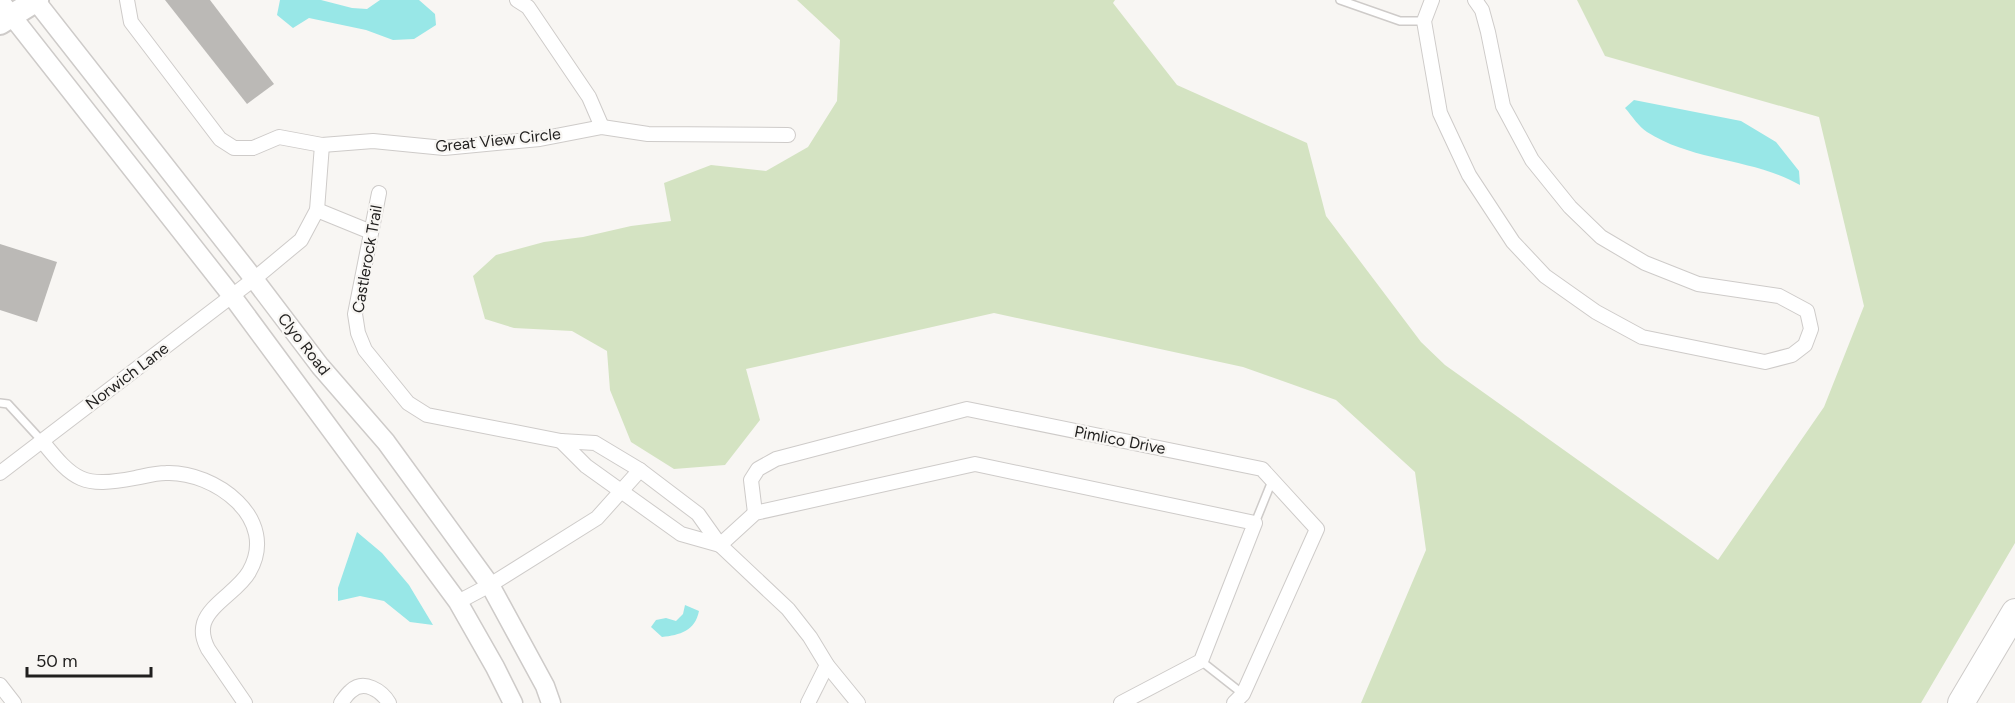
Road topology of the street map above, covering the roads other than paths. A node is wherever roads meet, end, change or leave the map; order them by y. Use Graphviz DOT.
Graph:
graph roads {
  1 [pos="36,0"];
  2 [pos="127,0"];
  3 [pos="517,0"];
  4 [pos="1340,0"];
  5 [pos="1432,0"];
  6 [pos="1475,0"];
  7 [pos="4,13"];
  8 [pos="1424,21"];
  9 [pos="602,127"];
  10 [pos="788,135"];
  11 [pos="322,145"];
  12 [pos="379,193"];
  13 [pos="317,210"];
  14 [pos="371,232"];
  15 [pos="254,279"];
  16 [pos="232,296"];
  17 [pos="0,404"];
  18 [pos="42,441"];
  19 [pos="561,441"];
  20 [pos="640,470"];
  21 [pos="0,473"];
  22 [pos="1272,480"];
  23 [pos="622,491"];
  24 [pos="755,513"];
  25 [pos="1255,523"];
  26 [pos="720,545"];
  27 [pos="490,585"];
  28 [pos="458,602"];
  29 [pos="2015,612"];
  30 [pos="1202,661"];
  31 [pos="826,664"];
  32 [pos="0,685"];
  33 [pos="1238,698"];
  34 [pos="14,703"];
  35 [pos="245,703"];
  36 [pos="341,703"];
  37 [pos="389,703"];
  38 [pos="513,703"];
  39 [pos="551,703"];
  40 [pos="808,703"];
  41 [pos="858,703"];
  42 [pos="1121,703"];
  43 [pos="1961,703"];
  1 -- 7 [label="main road"];
  1 -- 15 [label="street, Clyo Road"];
  2 -- 11 [label="street, Great View Circle"];
  3 -- 9 [label="street"];
  4 -- 8 [label="lane"];
  5 -- 8 [label="street"];
  6 -- 8 [label="street"];
  7 -- 16 [label="street, Clyo Road"];
  9 -- 10 [label="street, Great View Circle"];
  9 -- 11 [label="street, Great View Circle"];
  11 -- 13 [label="street"];
  12 -- 14 [label="street, Castlerock Trail"];
  13 -- 14 [label="street"];
  13 -- 15 [label="street"];
  14 -- 19 [label="street, Castlerock Trail"];
  15 -- 16 [label="street, Norwich Lane"];
  15 -- 27 [label="street, Clyo Road"];
  16 -- 18 [label="street, Norwich Lane"];
  16 -- 28 [label="street, Clyo Road"];
  17 -- 18 [label="lane"];
  18 -- 21 [label="street, Norwich Lane"];
  18 -- 35 [label="street"];
  19 -- 20 [label="street, Castlerock Trail"];
  19 -- 23 [label="street"];
  20 -- 23 [label="street"];
  20 -- 26 [label="street, Castlerock Trail"];
  22 -- 24 [label="street, Pimlico Drive"];
  22 -- 25 [label="lane"];
  22 -- 33 [label="street, Pimlico Drive"];
  23 -- 26 [label="street"];
  23 -- 27 [label="street"];
  24 -- 25 [label="street"];
  24 -- 26 [label="street"];
  25 -- 30 [label="street"];
  26 -- 31 [label="street, Castlerock Trail"];
  27 -- 28 [label="street"];
  27 -- 39 [label="street, Clyo Road"];
  28 -- 38 [label="street, Clyo Road"];
  29 -- 43 [label="highway"];
  30 -- 33 [label="lane"];
  30 -- 42 [label="street"];
  31 -- 40 [label="street"];
  31 -- 41 [label="street, Castlerock Trail"];
  32 -- 34 [label="street"];
  36 -- 37 [label="street"];
}
